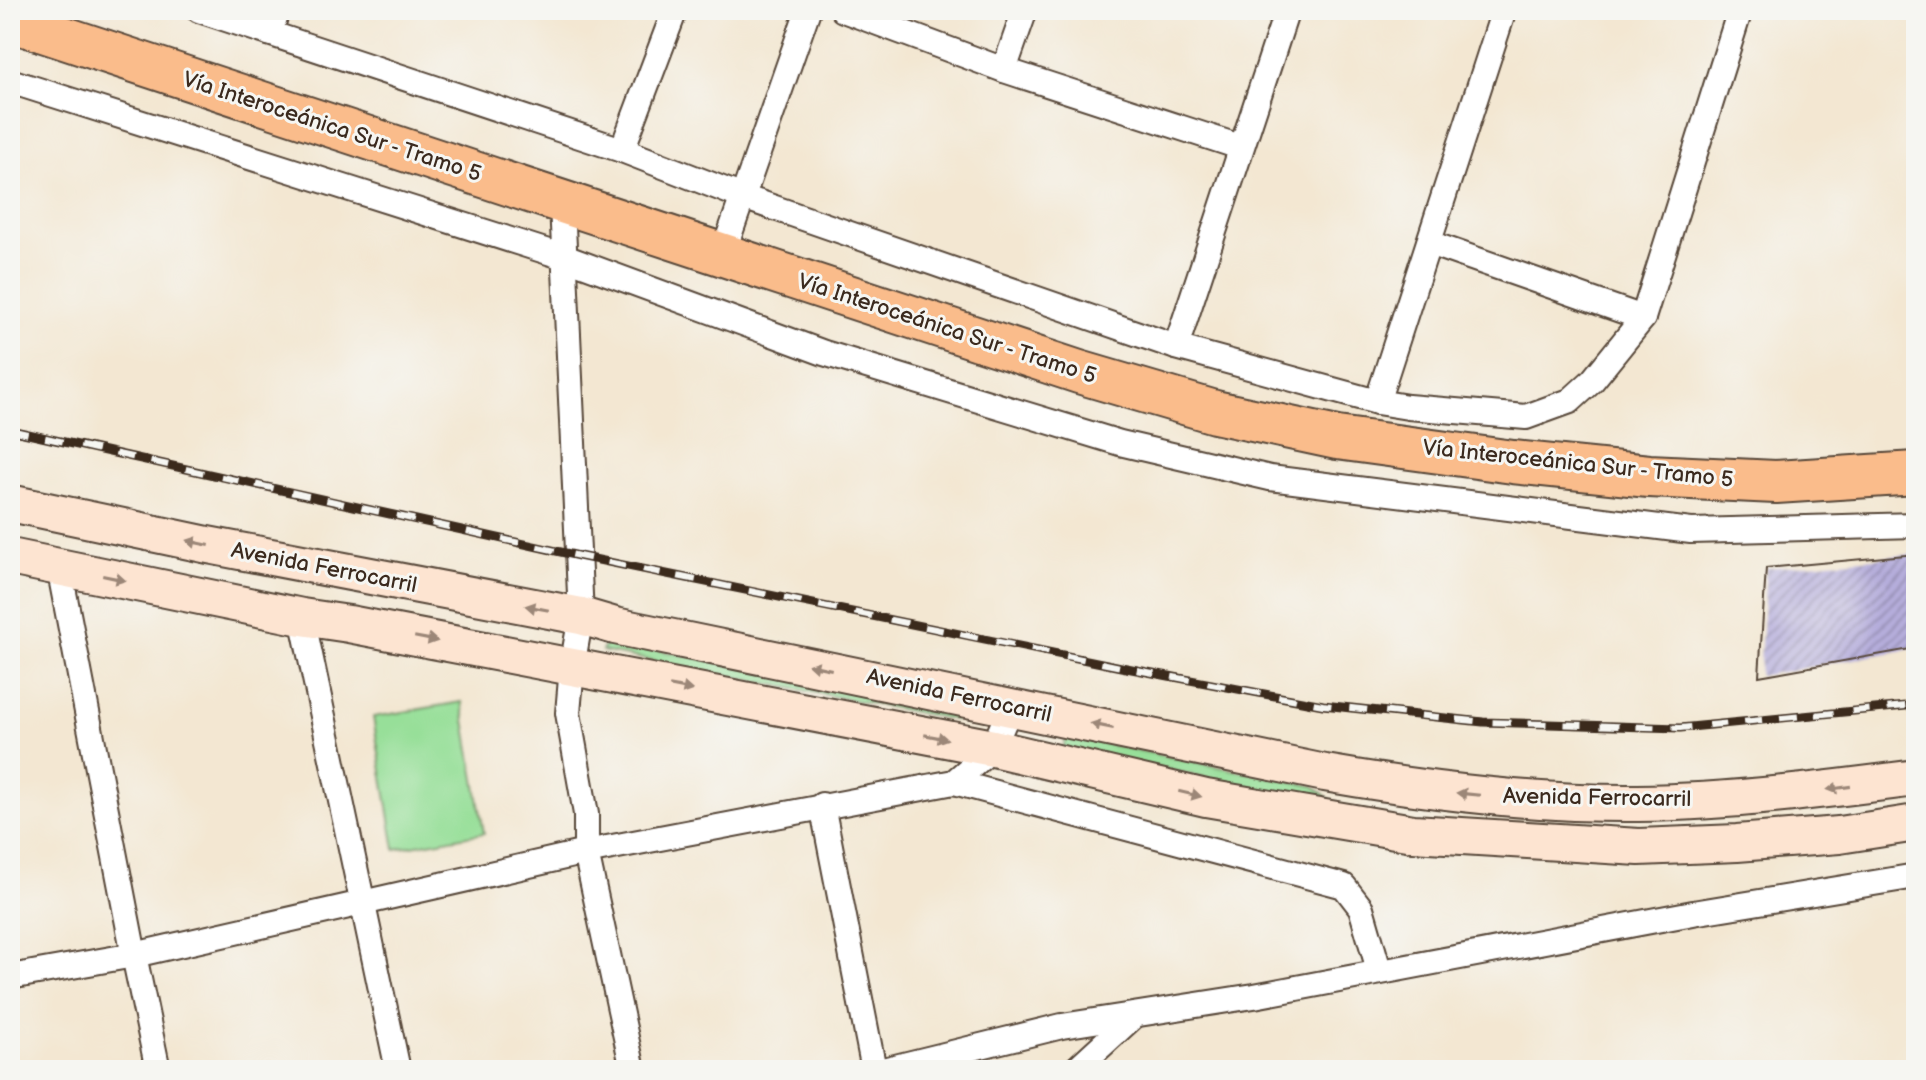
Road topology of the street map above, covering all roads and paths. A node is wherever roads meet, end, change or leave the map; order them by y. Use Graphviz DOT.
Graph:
graph roads {
  1 [pos="199,10"];
  2 [pos="278,10"];
  3 [pos="675,10"];
  4 [pos="808,10"];
  5 [pos="843,10"];
  6 [pos="1025,10"];
  7 [pos="1287,10"];
  8 [pos="1504,10"];
  9 [pos="1740,10"];
  10 [pos="10,20"];
  11 [pos="269,33"];
  12 [pos="1004,70"];
  13 [pos="10,81"];
  14 [pos="1240,147"];
  15 [pos="622,150"];
  16 [pos="743,197"];
  17 [pos="562,204"];
  18 [pos="1429,243"];
  19 [pos="722,256"];
  20 [pos="564,257"];
  21 [pos="1643,318"];
  22 [pos="1176,347"];
  23 [pos="1377,402"];
  24 [pos="1916,473"];
  25 [pos="10,503"];
  26 [pos="1916,525"];
  27 [pos="10,557"];
  28 [pos="59,567"];
  29 [pos="581,616"];
  30 [pos="302,617"];
  31 [pos="572,667"];
  32 [pos="1011,706"];
  33 [pos="993,748"];
  34 [pos="1916,778"];
  35 [pos="954,782"];
  36 [pos="822,805"];
  37 [pos="1916,823"];
  38 [pos="586,852"];
  39 [pos="1916,876"];
  40 [pos="362,901"];
  41 [pos="134,955"];
  42 [pos="1379,970"];
  43 [pos="10,977"];
  44 [pos="1135,1015"];
  45 [pos="158,1070"];
  46 [pos="398,1070"];
  47 [pos="633,1070"];
  48 [pos="874,1070"];
  49 [pos="883,1070"];
  50 [pos="1075,1070"];
  1 -- 11 [label="street"];
  2 -- 11 [label="street"];
  3 -- 15 [label="street"];
  4 -- 16 [label="street"];
  5 -- 12 [label="street"];
  6 -- 12 [label="street"];
  7 -- 14 [label="street"];
  8 -- 18 [label="street"];
  9 -- 21 [label="street"];
  10 -- 17 [label="highway, Vía Interoceánica Sur - Tramo 5"];
  11 -- 15 [label="street"];
  12 -- 14 [label="street"];
  13 -- 20 [label="street"];
  14 -- 22 [label="street"];
  15 -- 16 [label="street"];
  16 -- 19 [label="street"];
  16 -- 22 [label="street"];
  17 -- 19 [label="highway, Vía Interoceánica Sur - Tramo 5"];
  17 -- 20 [label="street"];
  18 -- 21 [label="street"];
  18 -- 23 [label="street"];
  19 -- 24 [label="highway, Vía Interoceánica Sur - Tramo 5"];
  20 -- 26 [label="street"];
  20 -- 29 [label="street"];
  21 -- 23 [label="street"];
  22 -- 23 [label="street"];
  29 -- 25 [label="main road, Avenida Ferrocarril, one-way"];
  27 -- 28 [label="main road, Avenida Ferrocarril"];
  28 -- 30 [label="main road, Avenida Ferrocarril, one-way"];
  28 -- 41 [label="street"];
  29 -- 31 [label="street"];
  32 -- 29 [label="main road, Avenida Ferrocarril, one-way"];
  30 -- 31 [label="main road, Avenida Ferrocarril, one-way"];
  30 -- 40 [label="street"];
  31 -- 33 [label="main road, Avenida Ferrocarril, one-way"];
  31 -- 38 [label="street"];
  32 -- 33 [label="street"];
  34 -- 32 [label="main road, Avenida Ferrocarril, one-way"];
  33 -- 35 [label="street"];
  33 -- 37 [label="main road, Avenida Ferrocarril, one-way"];
  35 -- 36 [label="street"];
  35 -- 42 [label="street"];
  36 -- 38 [label="street"];
  36 -- 48 [label="street"];
  38 -- 40 [label="street"];
  38 -- 47 [label="street"];
  39 -- 42 [label="street"];
  40 -- 41 [label="street"];
  40 -- 46 [label="street"];
  41 -- 43 [label="street"];
  41 -- 45 [label="street"];
  42 -- 44 [label="street"];
  44 -- 49 [label="street"];
  44 -- 50 [label="street"];
}
